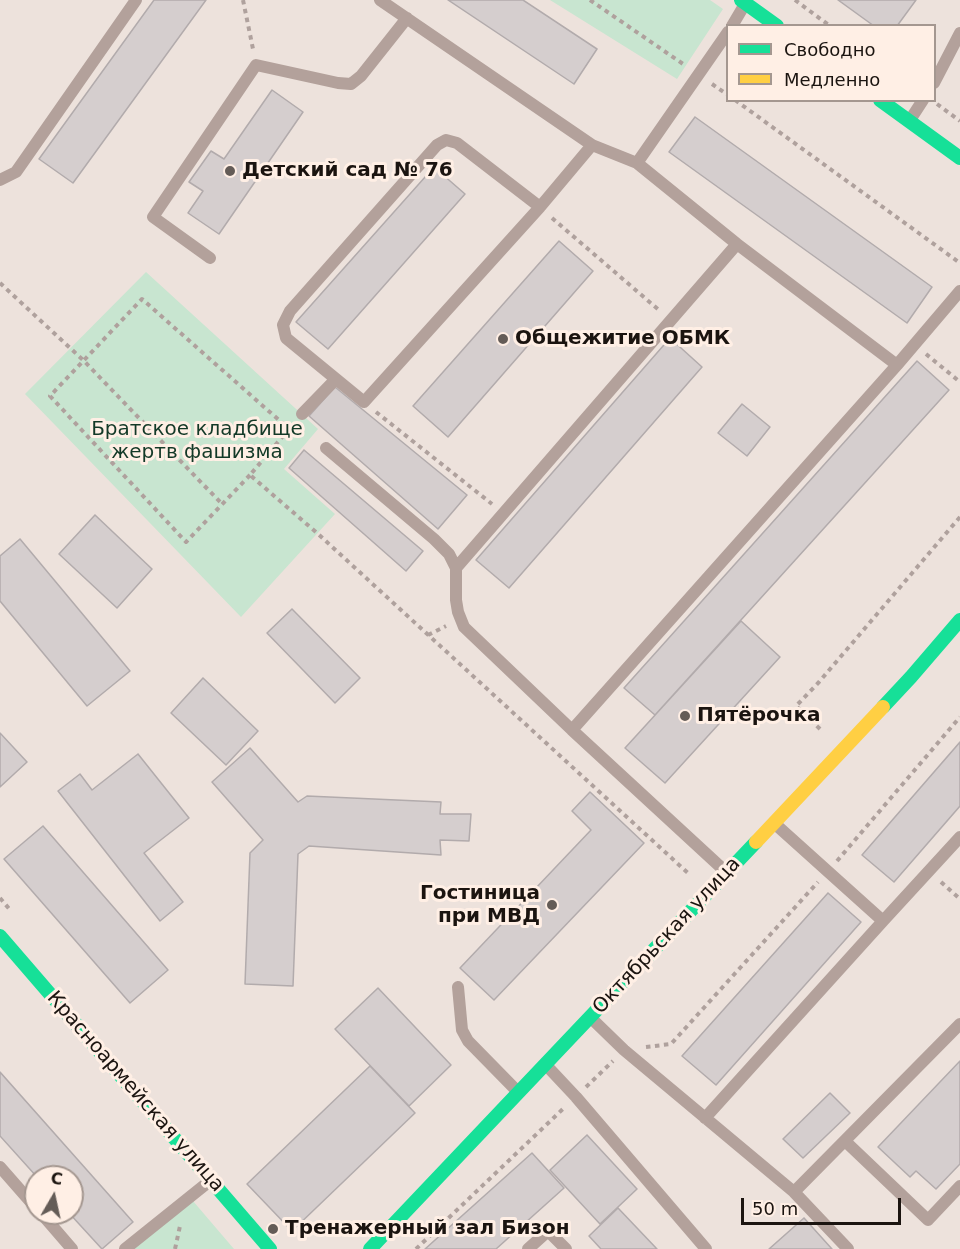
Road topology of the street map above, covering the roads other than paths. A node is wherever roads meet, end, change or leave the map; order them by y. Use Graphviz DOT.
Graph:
graph roads {
  1 [pos="136,0"];
  2 [pos="380,0"];
  3 [pos="751,3"];
  4 [pos="407,18"];
  5 [pos="734,24"];
  6 [pos="775,24"];
  7 [pos="960,33"];
  8 [pos="726,35"];
  9 [pos="936,79"];
  10 [pos="883,102"];
  11 [pos="922,102"];
  12 [pos="909,121"];
  13 [pos="592,145"];
  14 [pos="960,158"];
  15 [pos="637,163"];
  16 [pos="0,180"];
  17 [pos="540,207"];
  18 [pos="737,244"];
  19 [pos="210,258"];
  20 [pos="960,291"];
  21 [pos="897,365"];
  22 [pos="336,379"];
  23 [pos="302,414"];
  24 [pos="326,448"];
  25 [pos="456,568"];
  26 [pos="959,623"];
  27 [pos="572,730"];
  28 [pos="774,823"];
  29 [pos="960,837"];
  30 [pos="726,873"];
  31 [pos="883,921"];
  32 [pos="0,936"];
  33 [pos="458,987"];
  34 [pos="590,1017"];
  35 [pos="960,1024"];
  36 [pos="545,1065"];
  37 [pos="519,1092"];
  38 [pos="705,1118"];
  39 [pos="844,1141"];
  40 [pos="0,1167"];
  41 [pos="211,1180"];
  42 [pos="960,1186"];
  43 [pos="794,1192"];
  44 [pos="24,1194"];
  45 [pos="51,1225"];
  46 [pos="72,1249"];
  47 [pos="125,1249"];
  48 [pos="270,1249"];
  49 [pos="370,1249"];
  50 [pos="528,1249"];
  51 [pos="566,1249"];
  52 [pos="706,1249"];
  53 [pos="848,1249"];
  1 -- 16 [label="lane"];
  2 -- 4 [label="lane"];
  3 -- 5 [label="lane"];
  3 -- 6 [label="main road"];
  4 -- 13 [label="lane"];
  4 -- 19 [label="lane"];
  7 -- 9 [label="lane"];
  8 -- 15 [label="lane"];
  10 -- 12 [label="main road"];
  11 -- 12 [label="lane"];
  12 -- 14 [label="main road"];
  13 -- 15 [label="lane"];
  13 -- 17 [label="lane"];
  15 -- 18 [label="lane"];
  17 -- 22 [label="lane"];
  17 -- 22 [label="lane"];
  18 -- 21 [label="lane"];
  18 -- 25 [label="lane"];
  20 -- 21 [label="lane"];
  21 -- 27 [label="lane"];
  22 -- 23 [label="lane"];
  24 -- 25 [label="lane"];
  25 -- 27 [label="lane"];
  26 -- 28 [label="main road, Октябрьская улица"];
  27 -- 30 [label="lane"];
  28 -- 30 [label="main road, Октябрьская улица"];
  28 -- 31 [label="lane"];
  29 -- 31 [label="lane"];
  30 -- 34 [label="main road, Октябрьская улица"];
  31 -- 38 [label="lane"];
  32 -- 41 [label="main road, Красноармейская улица"];
  33 -- 37 [label="lane"];
  34 -- 36 [label="main road, Октябрьская улица"];
  34 -- 38 [label="lane"];
  35 -- 39 [label="lane"];
  36 -- 37 [label="main road, Октябрьская улица"];
  36 -- 52 [label="lane"];
  37 -- 49 [label="main road, Октябрьская улица"];
  38 -- 43 [label="lane"];
  39 -- 42 [label="lane"];
  39 -- 43 [label="lane"];
  40 -- 44 [label="lane"];
  41 -- 47 [label="lane"];
  41 -- 48 [label="main road, Красноармейская улица"];
  43 -- 53 [label="lane"];
  45 -- 46 [label="lane"];
  50 -- 51 [label="lane"];
}
